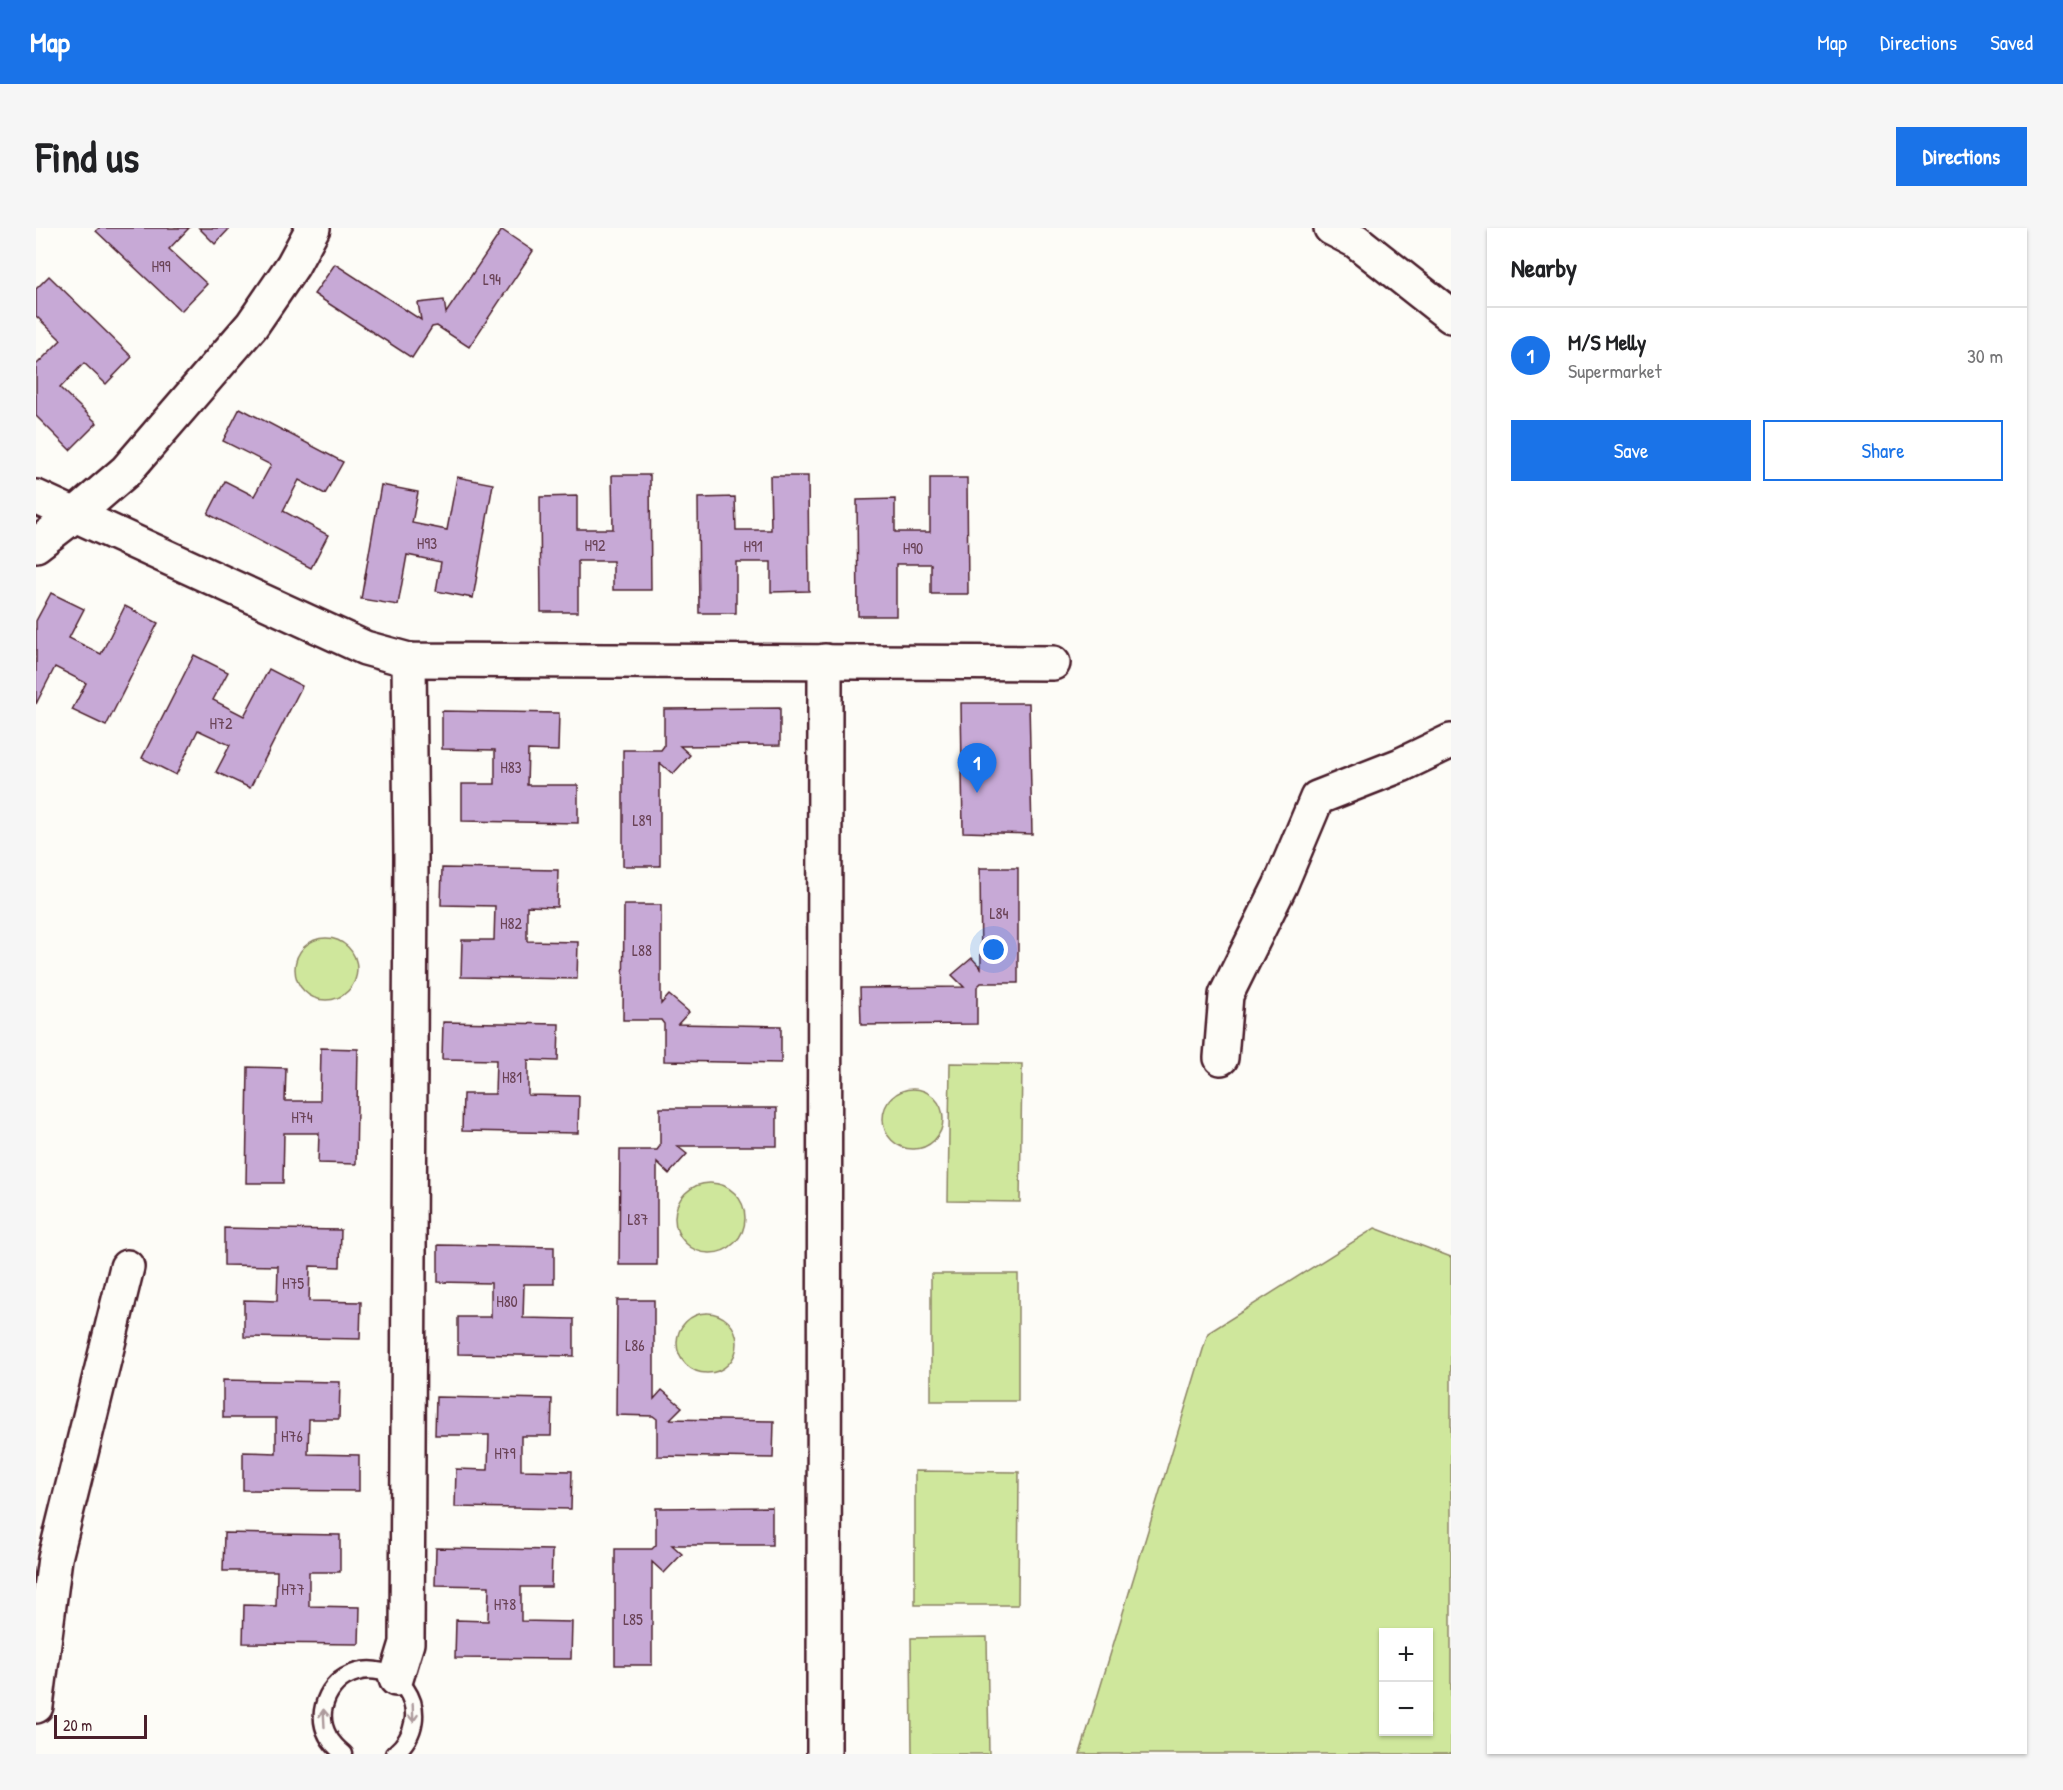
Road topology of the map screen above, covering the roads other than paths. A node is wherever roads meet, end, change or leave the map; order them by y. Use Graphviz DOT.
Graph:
graph roads {
  1 [pos="313,228"];
  2 [pos="1331,228"];
  3 [pos="1451,316"];
  4 [pos="36,497"];
  5 [pos="75,515"];
  6 [pos="36,545"];
  7 [pos="409,660"];
  8 [pos="825,661"];
  9 [pos="1053,663"];
  10 [pos="1451,741"];
  11 [pos="1221,1058"];
  12 [pos="127,1267"];
  13 [pos="396,1679"];
  14 [pos="36,1706"];
  15 [pos="344,1754"];
  16 [pos="394,1754"];
  17 [pos="824,1754"];
  1 -- 5 [label="street"];
  2 -- 3 [label="street"];
  4 -- 5 [label="street"];
  5 -- 6 [label="street"];
  5 -- 7 [label="street"];
  7 -- 8 [label="street"];
  7 -- 13 [label="street"];
  8 -- 9 [label="street"];
  8 -- 17 [label="street"];
  10 -- 11 [label="street"];
  12 -- 14 [label="street"];
  15 -- 13 [label="lane, one-way"];
  13 -- 16 [label="lane, one-way"];
}
